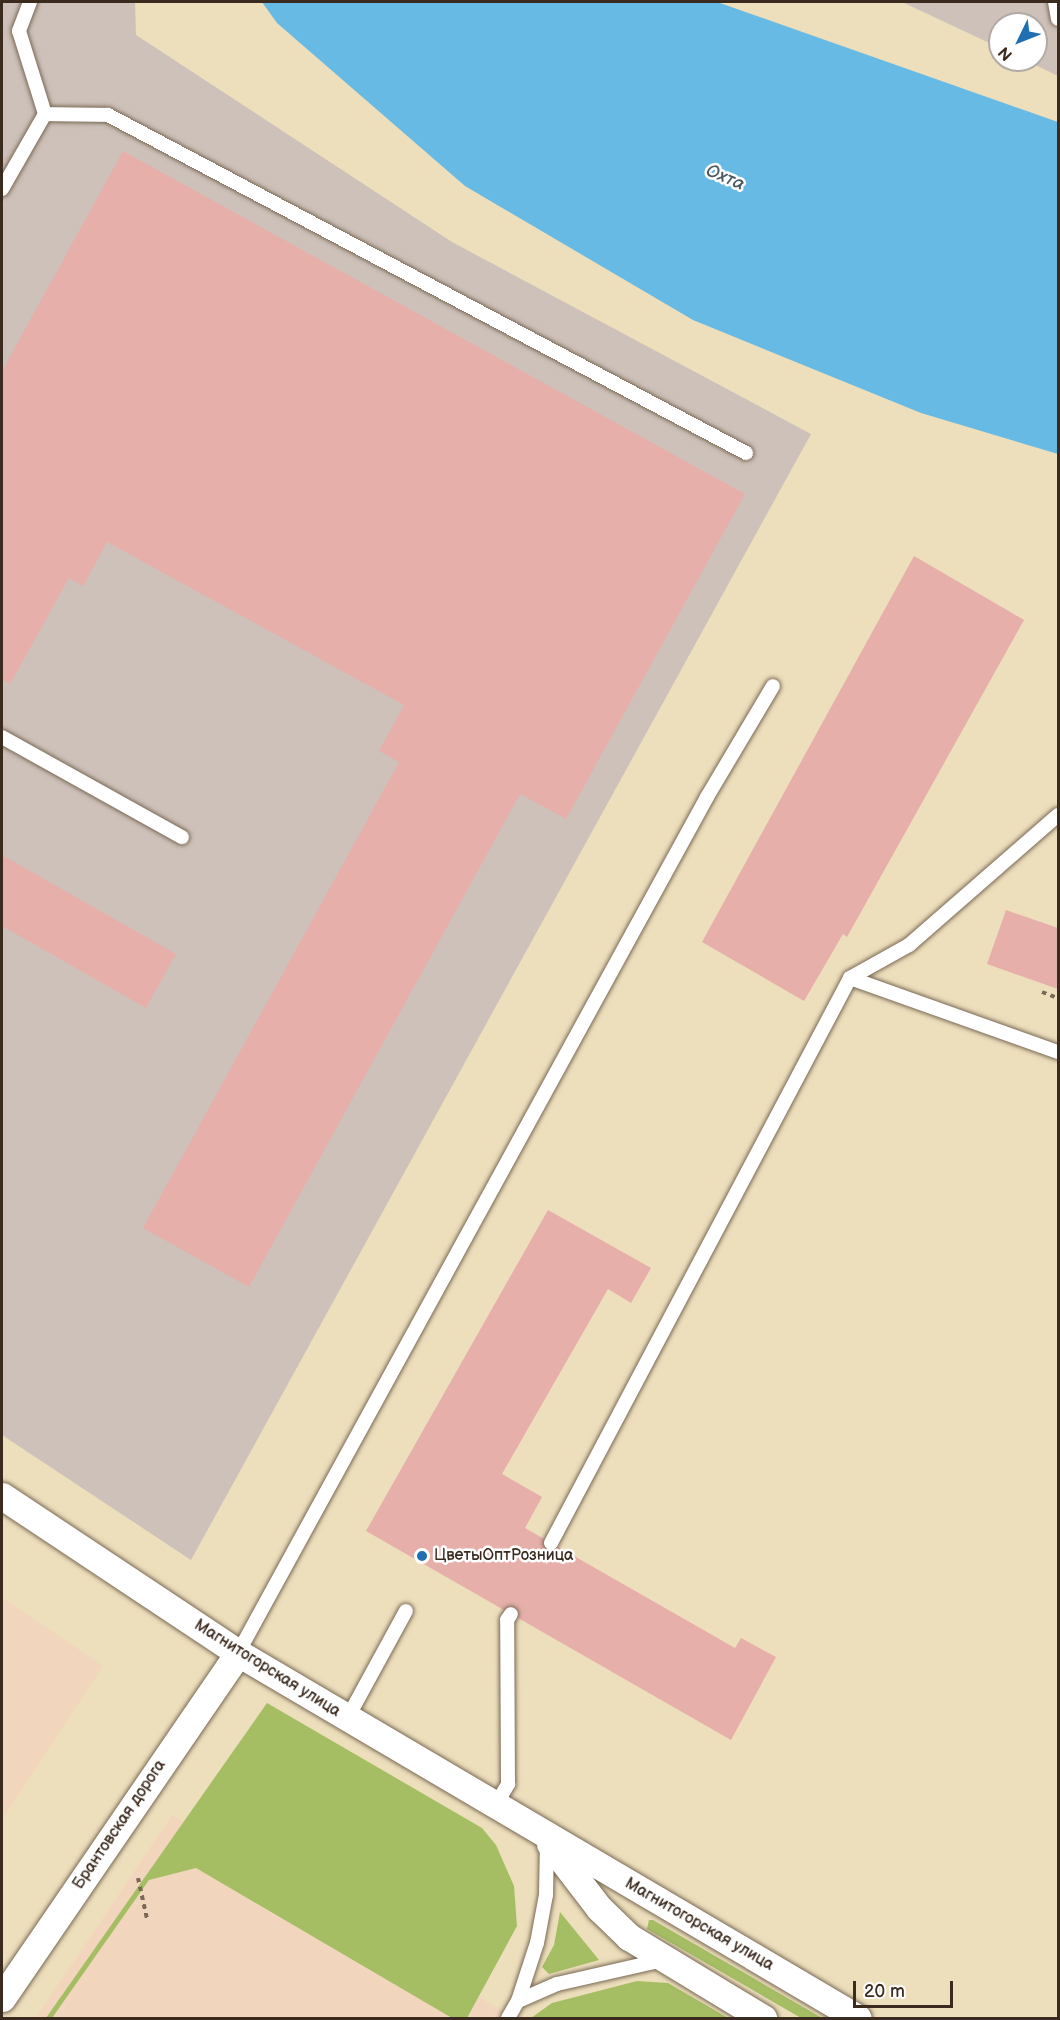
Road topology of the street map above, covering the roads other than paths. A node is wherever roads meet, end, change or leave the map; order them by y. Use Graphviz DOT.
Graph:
graph roads {
  1 [pos="30,2"];
  2 [pos="1055,2"];
  3 [pos="1059,19"];
  4 [pos="45,114"];
  5 [pos="2,189"];
  6 [pos="747,453"];
  7 [pos="772,686"];
  8 [pos="2,737"];
  9 [pos="1059,815"];
  10 [pos="182,837"];
  11 [pos="850,978"];
  12 [pos="1059,1052"];
  13 [pos="2,1496"];
  14 [pos="551,1543"];
  15 [pos="406,1611"];
  16 [pos="511,1614"];
  17 [pos="238,1653"];
  18 [pos="347,1719"];
  19 [pos="495,1806"];
  20 [pos="543,1837"];
  21 [pos="663,1960"];
  22 [pos="2,1998"];
  23 [pos="518,2001"];
  24 [pos="508,2019"];
  25 [pos="763,2019"];
  26 [pos="858,2019"];
  1 -- 4 [label="lane"];
  2 -- 3 [label="lane"];
  4 -- 5 [label="lane"];
  4 -- 6 [label="lane"];
  7 -- 17 [label="lane"];
  8 -- 10 [label="lane"];
  9 -- 11 [label="lane"];
  11 -- 12 [label="lane"];
  11 -- 14 [label="lane"];
  13 -- 17 [label="street, Магнитогорская улица"];
  15 -- 18 [label="lane"];
  16 -- 19 [label="lane"];
  17 -- 18 [label="street, Магнитогорская улица"];
  17 -- 22 [label="street, Брантовская дорога"];
  18 -- 19 [label="street, Магнитогорская улица"];
  19 -- 20 [label="street, Магнитогорская улица"];
  20 -- 21 [label="street, Магнитогорская улица"];
  20 -- 23 [label="lane"];
  20 -- 26 [label="street, Магнитогорская улица"];
  21 -- 23 [label="lane"];
  21 -- 25 [label="street, Магнитогорская улица"];
  23 -- 24 [label="lane"];
}
